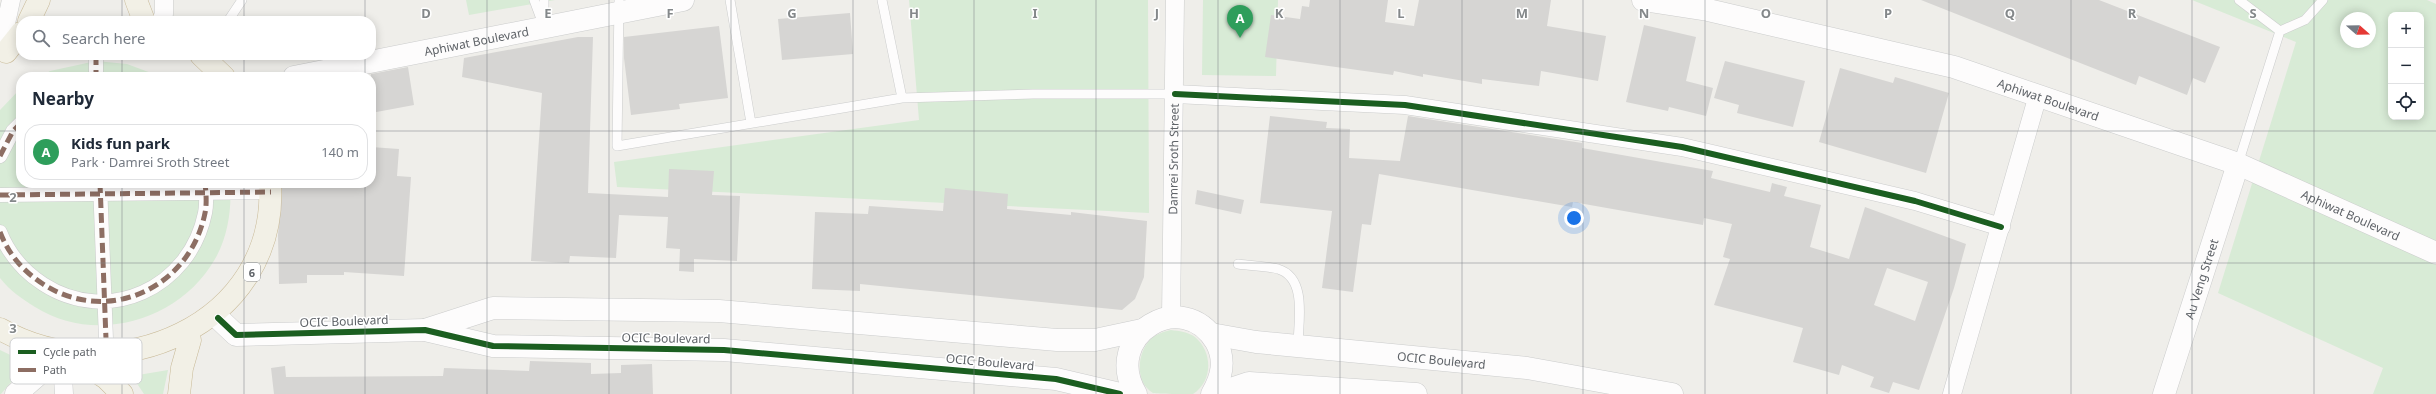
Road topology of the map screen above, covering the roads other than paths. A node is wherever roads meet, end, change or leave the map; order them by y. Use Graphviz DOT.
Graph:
graph roads {
  1 [pos="11,0"];
  2 [pos="24,0"];
  3 [pos="32,0"];
  4 [pos="39,0"];
  5 [pos="136,0"];
  6 [pos="164,0"];
  7 [pos="242,0"];
  8 [pos="534,0"];
  9 [pos="544,0"];
  10 [pos="683,0"];
  11 [pos="730,0"];
  12 [pos="882,0"];
  13 [pos="1175,0"];
  14 [pos="1643,0"];
  15 [pos="2239,0"];
  16 [pos="2323,0"];
  17 [pos="619,6"];
  18 [pos="31,16"];
  19 [pos="142,16"];
  20 [pos="163,16"];
  21 [pos="231,16"];
  22 [pos="544,27"];
  23 [pos="2280,31"];
  24 [pos="16,39"];
  25 [pos="7,49"];
  26 [pos="96,60"];
  27 [pos="207,60"];
  28 [pos="96,72"];
  29 [pos="219,72"];
  30 [pos="319,72"];
  31 [pos="1175,94"];
  32 [pos="2038,95"];
  33 [pos="902,98"];
  34 [pos="751,124"];
  35 [pos="16,128"];
  36 [pos="0,156"];
  37 [pos="2238,164"];
  38 [pos="100,188"];
  39 [pos="205,188"];
  40 [pos="271,188"];
  41 [pos="0,195"];
  42 [pos="2001,227"];
  43 [pos="0,232"];
  44 [pos="2436,253"];
  45 [pos="1238,264"];
  46 [pos="104,302"];
  47 [pos="1171,317"];
  48 [pos="218,318"];
  49 [pos="0,329"];
  50 [pos="425,330"];
  51 [pos="1142,330"];
  52 [pos="1211,334"];
  53 [pos="14,338"];
  54 [pos="99,338"];
  55 [pos="190,340"];
  56 [pos="1298,346"];
  57 [pos="142,360"];
  58 [pos="28,384"];
  59 [pos="63,384"];
  60 [pos="112,384"];
  61 [pos="1343,391"];
  62 [pos="16,394"];
  63 [pos="64,394"];
  64 [pos="122,394"];
  65 [pos="179,394"];
  66 [pos="1120,394"];
  67 [pos="1136,394"];
  68 [pos="1212,394"];
  69 [pos="1216,394"];
  70 [pos="1416,394"];
  71 [pos="1672,394"];
  72 [pos="1952,394"];
  73 [pos="2164,394"];
  1 -- 25 [label="street"];
  2 -- 3 [label="highway"];
  4 -- 18 [label="highway"];
  5 -- 19 [label="highway"];
  6 -- 20 [label="street"];
  7 -- 21 [label="lane"];
  8 -- 22 [label="lane"];
  9 -- 22 [label="lane"];
  10 -- 17 [label="street, Aphiwat Boulevard"];
  11 -- 34 [label="lane"];
  12 -- 33 [label="lane"];
  13 -- 31 [label="street, Damrei Sroth Street"];
  14 -- 32 [label="street, Aphiwat Boulevard"];
  15 -- 23 [label="lane"];
  16 -- 23 [label="lane"];
  17 -- 22 [label="street, Aphiwat Boulevard"];
  17 -- 34 [label="lane"];
  22 -- 30 [label="street, Aphiwat Boulevard"];
  23 -- 37 [label="lane"];
  24 -- 25 [label="highway"];
  26 -- 28 [label="street"];
  27 -- 29 [label="highway"];
  31 -- 33 [label="lane"];
  31 -- 42 [label="street"];
  31 -- 47 [label="street, Damrei Sroth Street"];
  32 -- 37 [label="street, Aphiwat Boulevard"];
  32 -- 42 [label="street"];
  33 -- 34 [label="lane"];
  35 -- 36 [label="street"];
  37 -- 44 [label="street, Aphiwat Boulevard"];
  37 -- 73 [label="street, Au Veng Street"];
  38 -- 39 [label="street"];
  38 -- 41 [label="street"];
  38 -- 46 [label="street"];
  39 -- 40 [label="street"];
  39 -- 46 [label="street"];
  40 -- 48 [label="highway, 6"];
  42 -- 72 [label="street"];
  43 -- 46 [label="street"];
  45 -- 56 [label="lane"];
  46 -- 54 [label="street"];
  47 -- 51 [label="street"];
  47 -- 52 [label="street"];
  48 -- 50 [label="street, OCIC Boulevard"];
  48 -- 55 [label="highway, 6"];
  49 -- 53 [label="highway, 6"];
  50 -- 51 [label="street, OCIC Boulevard"];
  50 -- 66 [label="street, OCIC Boulevard"];
  51 -- 67 [label="street"];
  52 -- 56 [label="street, OCIC Boulevard"];
  52 -- 68 [label="street"];
  55 -- 57 [label="highway, 6"];
  55 -- 65 [label="highway"];
  56 -- 71 [label="street, OCIC Boulevard"];
  58 -- 62 [label="street"];
  59 -- 63 [label="street"];
  60 -- 64 [label="highway, 6"];
  61 -- 69 [label="street"];
  61 -- 70 [label="street"];
}
